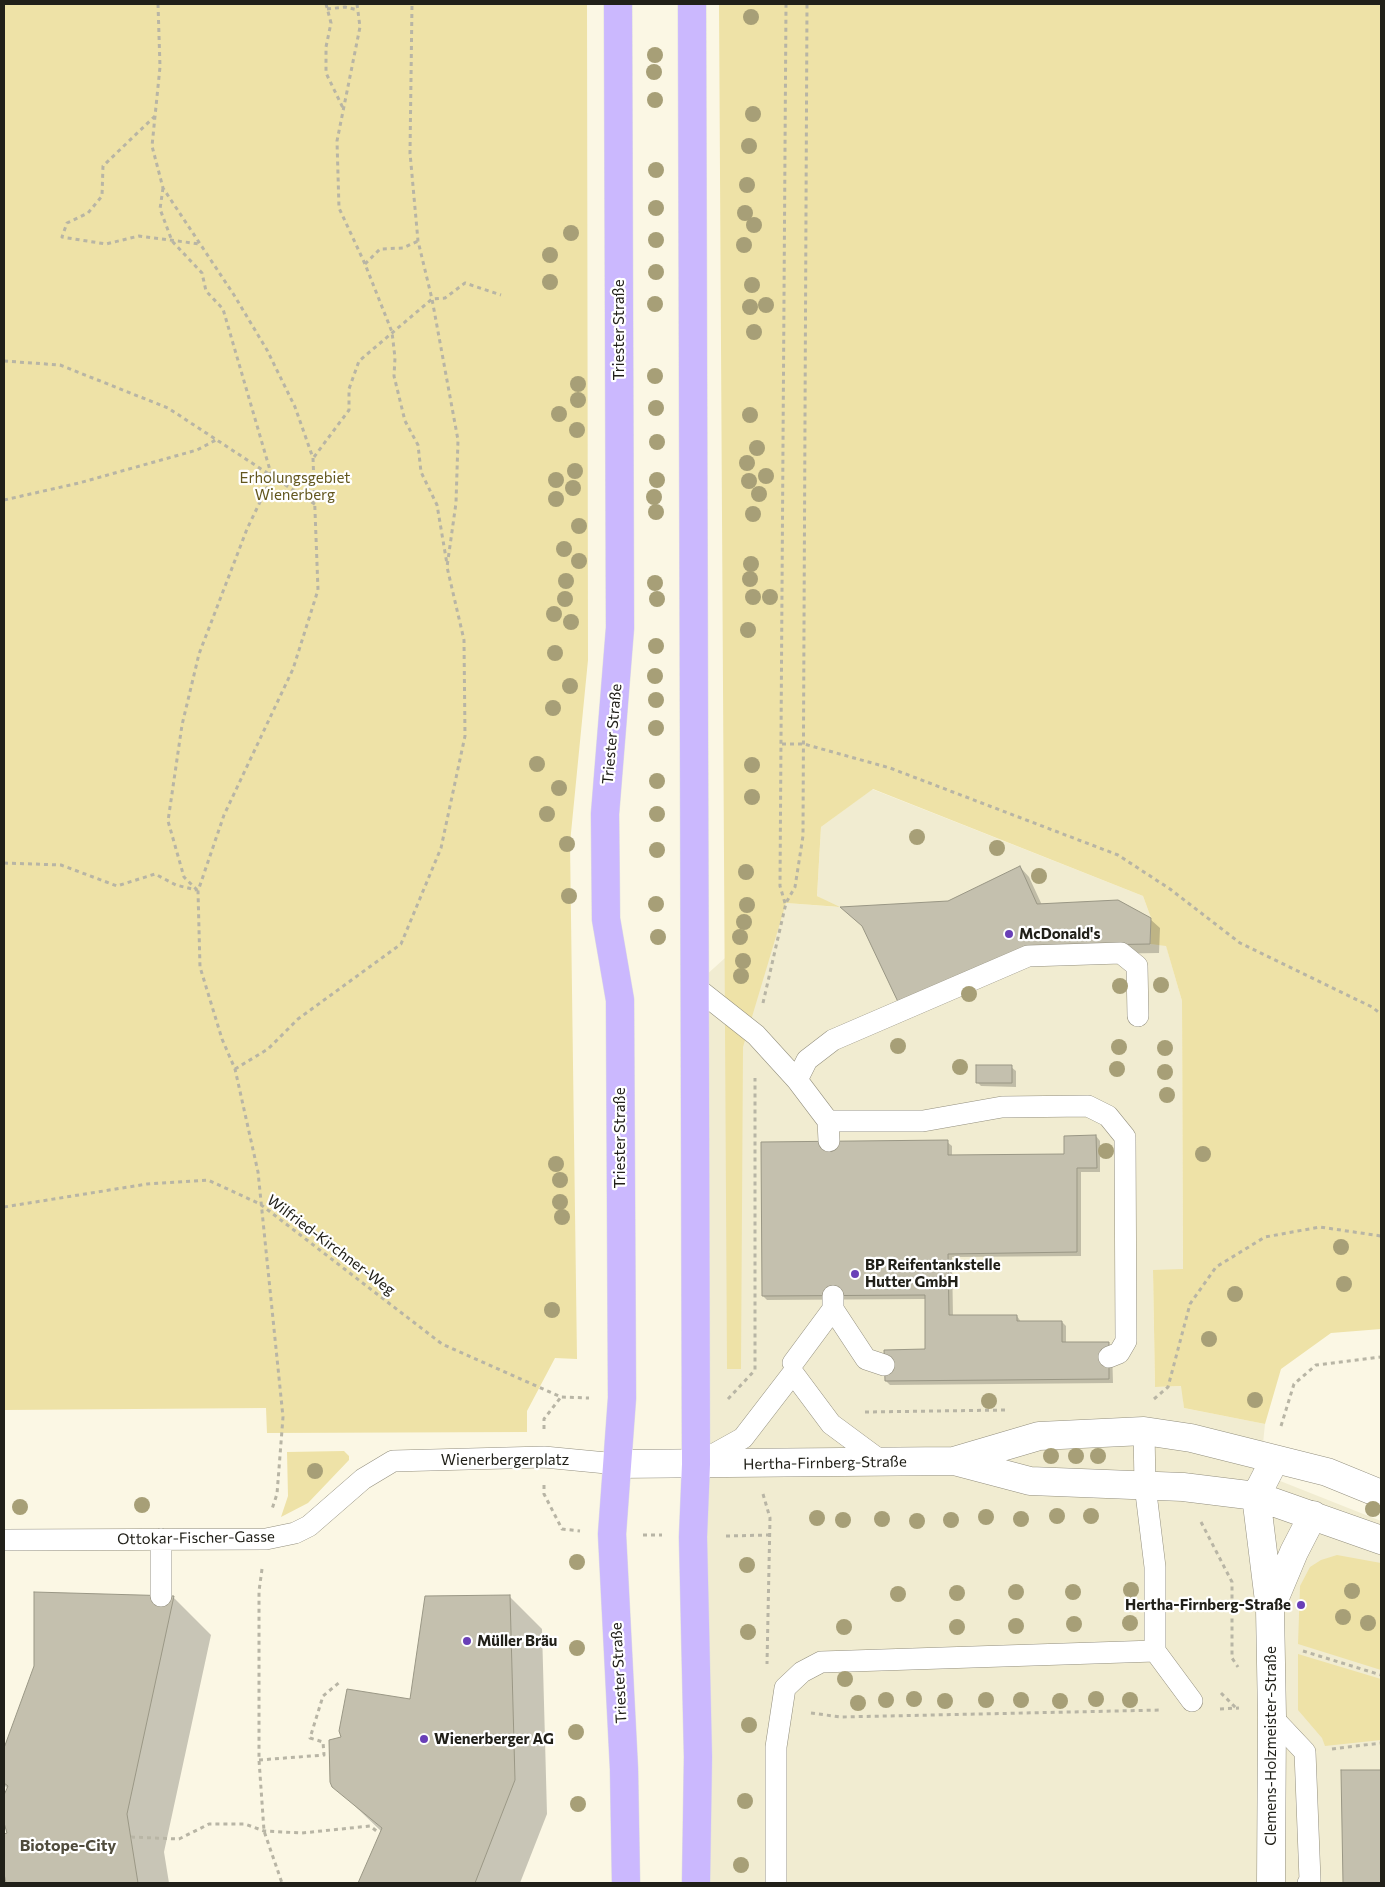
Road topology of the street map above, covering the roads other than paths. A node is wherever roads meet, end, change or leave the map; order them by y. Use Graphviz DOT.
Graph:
graph roads {
  1 [pos="618,4"];
  2 [pos="692,4"];
  3 [pos="694,986"];
  4 [pos="1138,1016"];
  5 [pos="797,1080"];
  6 [pos="1109,1358"];
  7 [pos="884,1365"];
  8 [pos="793,1368"];
  9 [pos="1144,1431"];
  10 [pos="1275,1459"];
  11 [pos="393,1461"];
  12 [pos="881,1461"];
  13 [pos="954,1461"];
  14 [pos="618,1464"];
  15 [pos="696,1464"];
  16 [pos="1145,1484"];
  17 [pos="1381,1494"];
  18 [pos="1256,1496"];
  19 [pos="1313,1515"];
  20 [pos="161,1539"];
  21 [pos="4,1540"];
  22 [pos="1381,1540"];
  23 [pos="162,1596"];
  24 [pos="1270,1609"];
  25 [pos="1155,1651"];
  26 [pos="1192,1701"];
  27 [pos="1269,1711"];
  28 [pos="626,1883"];
  29 [pos="696,1883"];
  30 [pos="776,1883"];
  31 [pos="1271,1883"];
  32 [pos="1308,1883"];
  1 -- 14 [label="main road, Triester Straße"];
  2 -- 3 [label="main road"];
  3 -- 5 [label="lane"];
  3 -- 15 [label="main road"];
  4 -- 5 [label="lane"];
  5 -- 6 [label="lane"];
  7 -- 8 [label="lane"];
  8 -- 12 [label="lane"];
  8 -- 15 [label="lane"];
  9 -- 10 [label="street, Hertha-Firnberg-Straße"];
  9 -- 13 [label="street, Hertha-Firnberg-Straße"];
  9 -- 16 [label="lane"];
  10 -- 17 [label="street, Hertha-Firnberg-Straße"];
  10 -- 18 [label="street"];
  11 -- 14 [label="lane, Wienerbergerplatz"];
  11 -- 20 [label="lane, Ottokar-Fischer-Gasse"];
  12 -- 13 [label="street, Hertha-Firnberg-Straße"];
  12 -- 15 [label="street, Hertha-Firnberg-Straße"];
  13 -- 16 [label="street, Hertha-Firnberg-Straße"];
  14 -- 15 [label="street"];
  14 -- 28 [label="main road, Triester Straße"];
  15 -- 29 [label="main road"];
  16 -- 18 [label="street, Hertha-Firnberg-Straße"];
  16 -- 25 [label="lane"];
  18 -- 19 [label="street, Hertha-Firnberg-Straße"];
  18 -- 24 [label="street, Clemens-Holzmeister-Straße"];
  19 -- 22 [label="street, Hertha-Firnberg-Straße"];
  19 -- 24 [label="street, Clemens-Holzmeister-Straße"];
  20 -- 21 [label="lane, Ottokar-Fischer-Gasse"];
  20 -- 23 [label="lane"];
  24 -- 27 [label="street, Clemens-Holzmeister-Straße"];
  25 -- 26 [label="lane"];
  25 -- 30 [label="lane"];
  27 -- 31 [label="street, Clemens-Holzmeister-Straße"];
  27 -- 32 [label="lane"];
}
